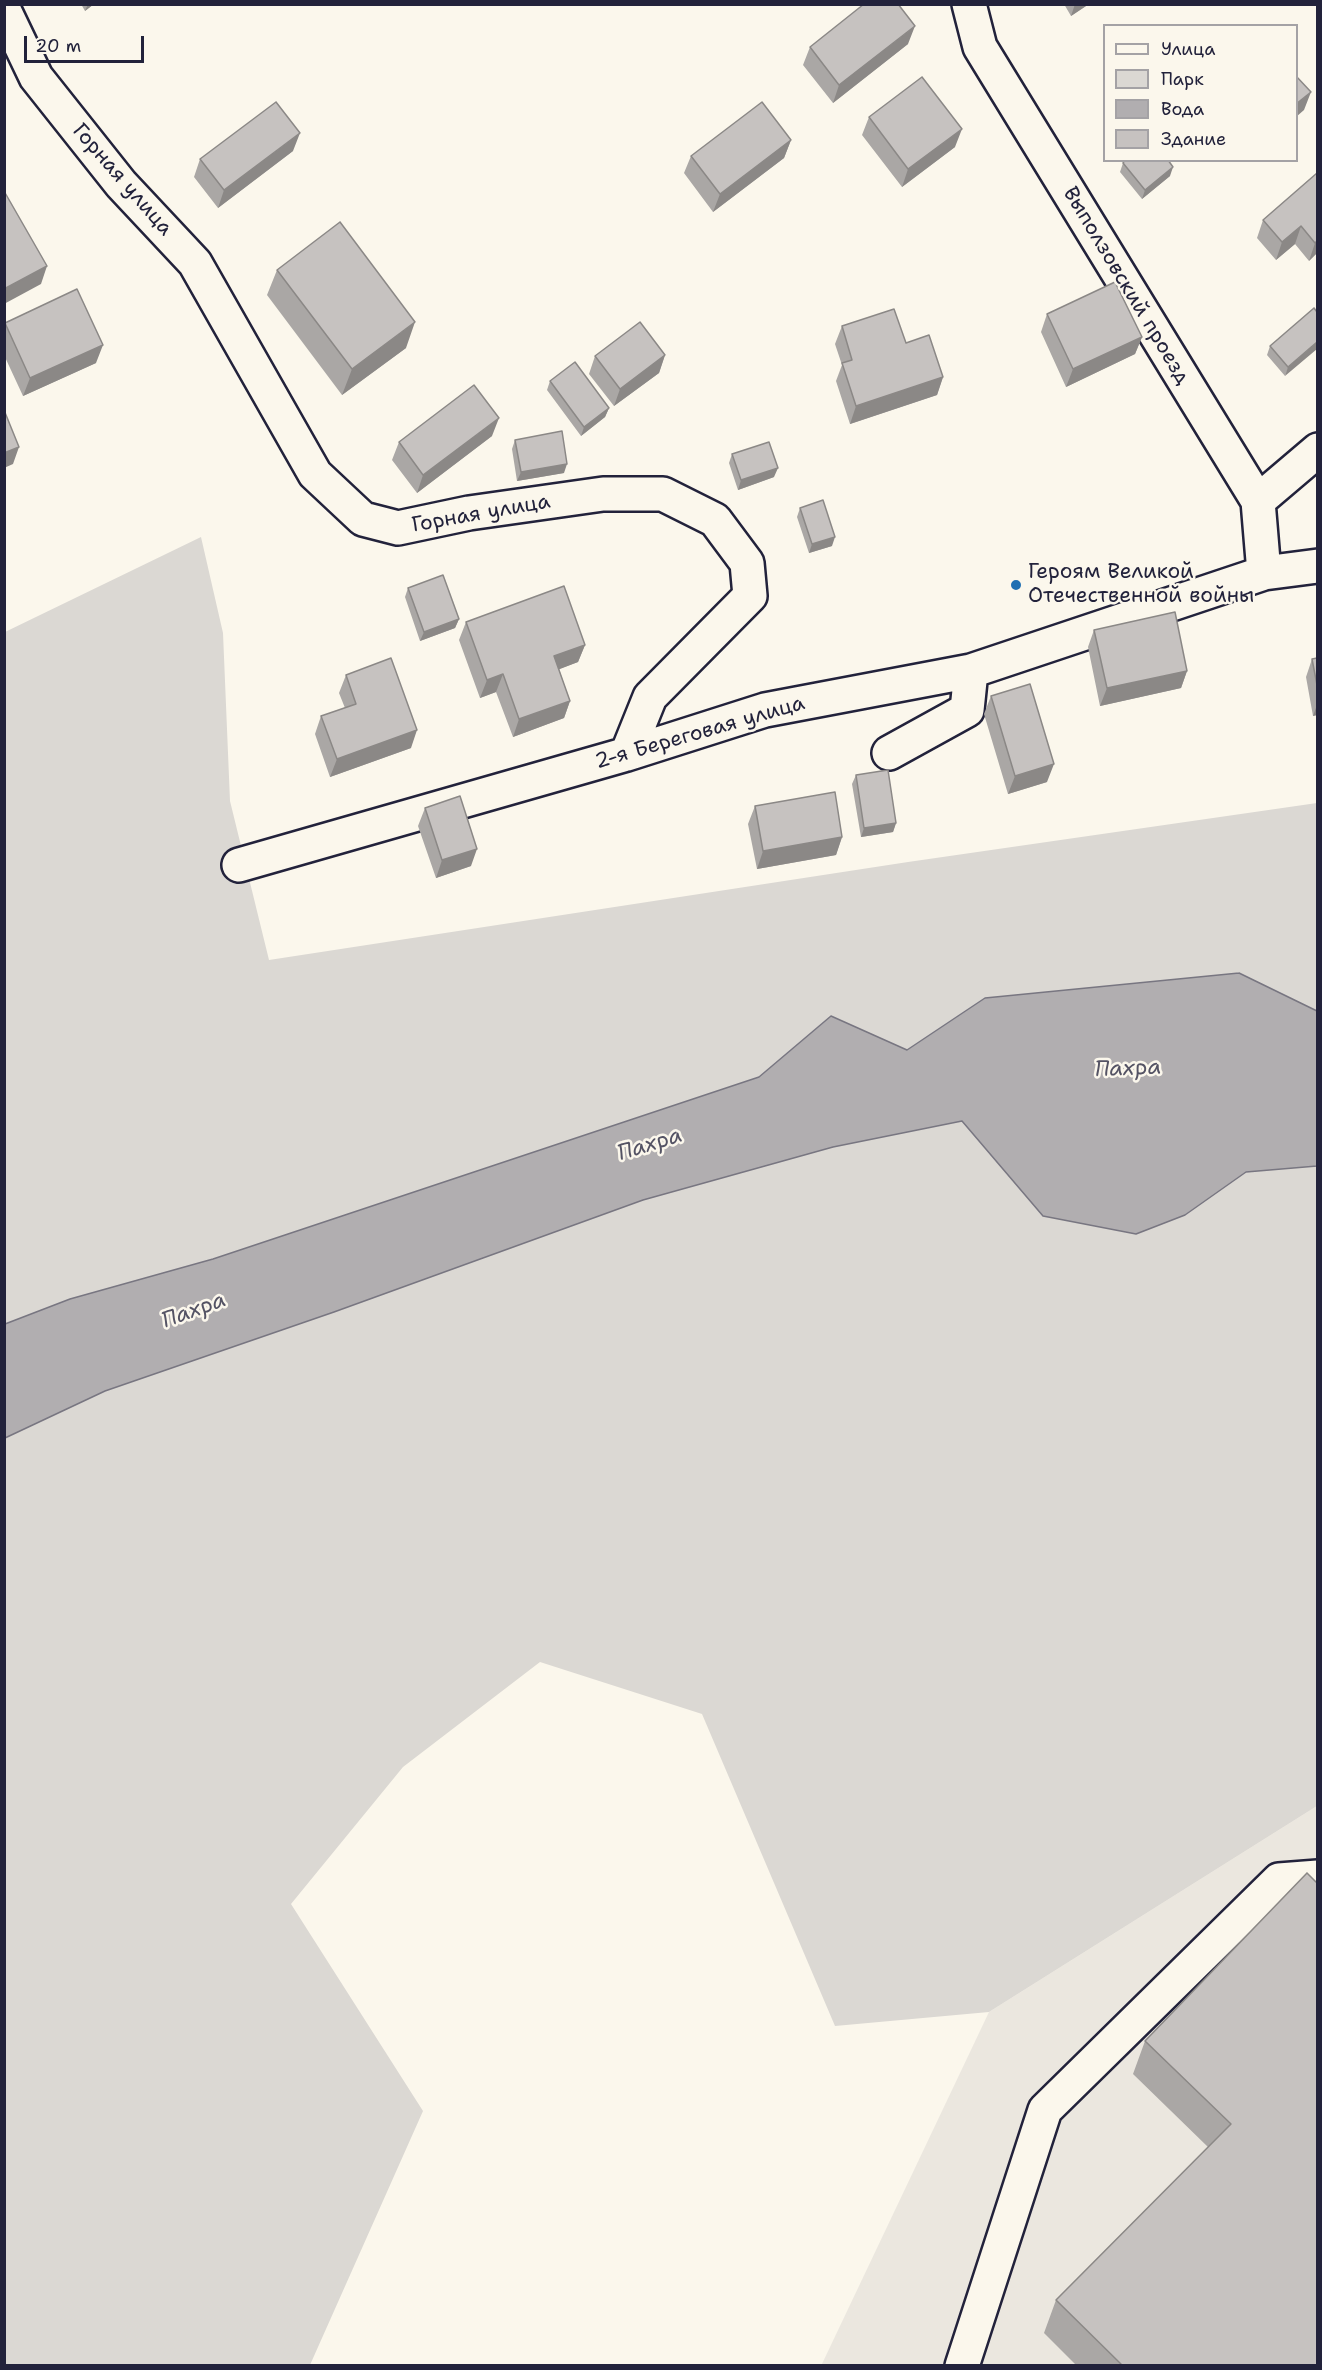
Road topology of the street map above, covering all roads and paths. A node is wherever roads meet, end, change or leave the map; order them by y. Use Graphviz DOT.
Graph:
graph roads {
  1 [pos="969,4"];
  2 [pos="4,10"];
  3 [pos="1317,450"];
  4 [pos="1258,501"];
  5 [pos="1317,566"];
  6 [pos="1263,573"];
  7 [pos="970,671"];
  8 [pos="889,753"];
  9 [pos="627,754"];
  10 [pos="239,865"];
  11 [pos="1317,1877"];
  12 [pos="962,2366"];
  1 -- 4 [label="street, Выползовский проезд"];
  2 -- 9 [label="street, Горная улица"];
  3 -- 4 [label="street"];
  4 -- 6 [label="street, Выползовский проезд"];
  5 -- 6 [label="street, 2-я Береговая улица"];
  6 -- 7 [label="street, 2-я Береговая улица"];
  7 -- 8 [label="street"];
  7 -- 9 [label="street, 2-я Береговая улица"];
  9 -- 10 [label="street, 2-я Береговая улица"];
  11 -- 12 [label="street"];
}
